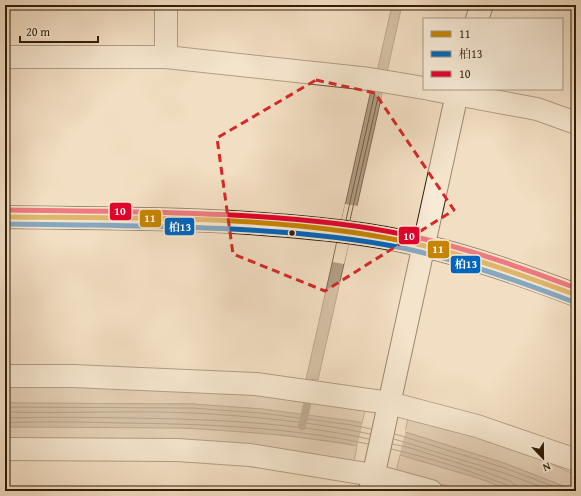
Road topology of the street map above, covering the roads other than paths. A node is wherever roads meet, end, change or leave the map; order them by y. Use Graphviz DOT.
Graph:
graph roads {
  1 [pos="166,5"];
  2 [pos="482,5"];
  3 [pos="477,18"];
  4 [pos="5,57"];
  5 [pos="166,57"];
  6 [pos="423,88"];
  7 [pos="444,90"];
  8 [pos="458,91"];
  9 [pos="576,123"];
  10 [pos="5,217"];
  11 [pos="423,246"];
  12 [pos="576,295"];
  13 [pos="5,376"];
  14 [pos="388,408"];
  15 [pos="5,449"];
  16 [pos="576,460"];
  17 [pos="373,478"];
  18 [pos="431,491"];
  1 -- 5 [label="street"];
  2 -- 3 [label="street"];
  4 -- 5 [label="street"];
  5 -- 6 [label="street"];
  7 -- 8 [label="street"];
  8 -- 9 [label="street"];
  8 -- 11 [label="street"];
  10 -- 11 [label="street"];
  11 -- 12 [label="street"];
  11 -- 14 [label="street"];
  13 -- 14 [label="street"];
  14 -- 16 [label="street"];
  14 -- 17 [label="street"];
  15 -- 17 [label="street"];
  17 -- 18 [label="street"];
}
